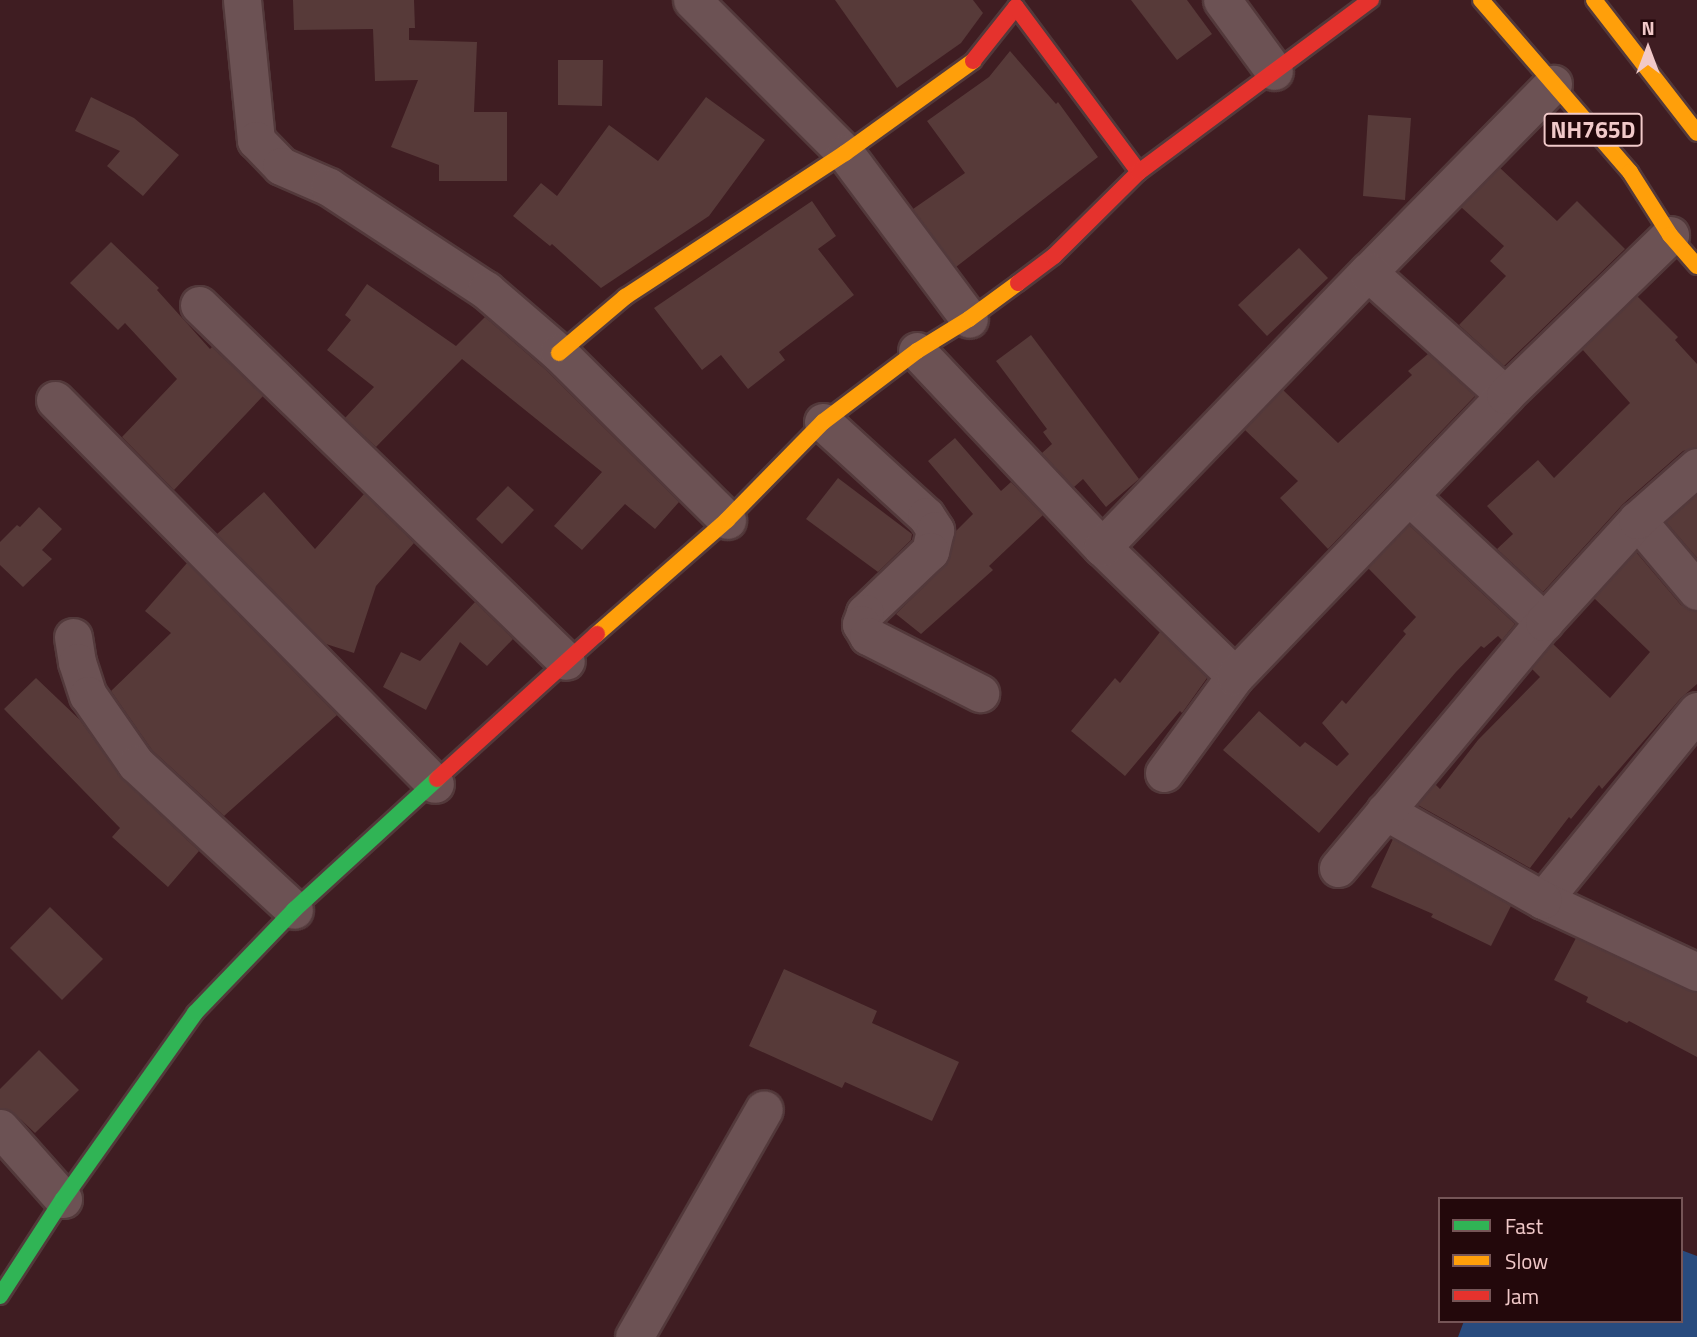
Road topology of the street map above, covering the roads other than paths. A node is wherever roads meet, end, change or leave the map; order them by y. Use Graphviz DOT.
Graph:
graph roads {
  1 [pos="242,0"];
  2 [pos="692,0"];
  3 [pos="1222,0"];
  4 [pos="1371,0"];
  5 [pos="1481,0"];
  6 [pos="1594,0"];
  7 [pos="1274,71"];
  8 [pos="1553,84"];
  9 [pos="1697,132"];
  10 [pos="845,153"];
  11 [pos="1139,172"];
  12 [pos="1670,235"];
  13 [pos="1697,266"];
  14 [pos="1368,272"];
  15 [pos="198,305"];
  16 [pos="970,319"];
  17 [pos="917,351"];
  18 [pos="559,353"];
  19 [pos="1505,395"];
  20 [pos="55,400"];
  21 [pos="823,422"];
  22 [pos="1697,467"];
  23 [pos="1409,496"];
  24 [pos="727,520"];
  25 [pos="1637,520"];
  26 [pos="1102,547"];
  27 [pos="1697,591"];
  28 [pos="1544,622"];
  29 [pos="74,637"];
  30 [pos="566,662"];
  31 [pos="1235,676"];
  32 [pos="980,693"];
  33 [pos="1697,711"];
  34 [pos="1164,773"];
  35 [pos="435,784"];
  36 [pos="1385,811"];
  37 [pos="1338,868"];
  38 [pos="1543,900"];
  39 [pos="294,910"];
  40 [pos="1697,972"];
  41 [pos="764,1109"];
  42 [pos="0,1128"];
  43 [pos="63,1199"];
  44 [pos="0,1296"];
  45 [pos="634,1337"];
  1 -- 18 [label="street"];
  2 -- 10 [label="street"];
  3 -- 7 [label="street"];
  4 -- 7 [label="main road"];
  5 -- 8 [label="main road, NH765D"];
  6 -- 9 [label="main road, NH765D"];
  7 -- 11 [label="main road"];
  8 -- 12 [label="main road, NH765D"];
  8 -- 14 [label="street"];
  10 -- 11 [label="main road"];
  10 -- 16 [label="street"];
  10 -- 18 [label="main road"];
  11 -- 16 [label="main road"];
  12 -- 13 [label="main road, NH765D"];
  12 -- 19 [label="street"];
  14 -- 19 [label="street"];
  14 -- 26 [label="street"];
  15 -- 30 [label="street"];
  16 -- 17 [label="main road"];
  17 -- 21 [label="main road"];
  17 -- 26 [label="street"];
  18 -- 24 [label="street"];
  19 -- 23 [label="street"];
  20 -- 35 [label="street"];
  21 -- 24 [label="main road"];
  21 -- 32 [label="street"];
  22 -- 25 [label="street"];
  23 -- 28 [label="street"];
  23 -- 31 [label="street"];
  24 -- 30 [label="main road"];
  25 -- 27 [label="street"];
  25 -- 28 [label="street"];
  26 -- 31 [label="street"];
  28 -- 36 [label="street"];
  29 -- 39 [label="street"];
  30 -- 35 [label="main road"];
  31 -- 34 [label="street"];
  33 -- 38 [label="street"];
  35 -- 39 [label="main road"];
  36 -- 37 [label="street"];
  36 -- 38 [label="street"];
  38 -- 40 [label="street"];
  39 -- 43 [label="main road"];
  41 -- 45 [label="street"];
  42 -- 43 [label="street"];
  43 -- 44 [label="main road"];
}
